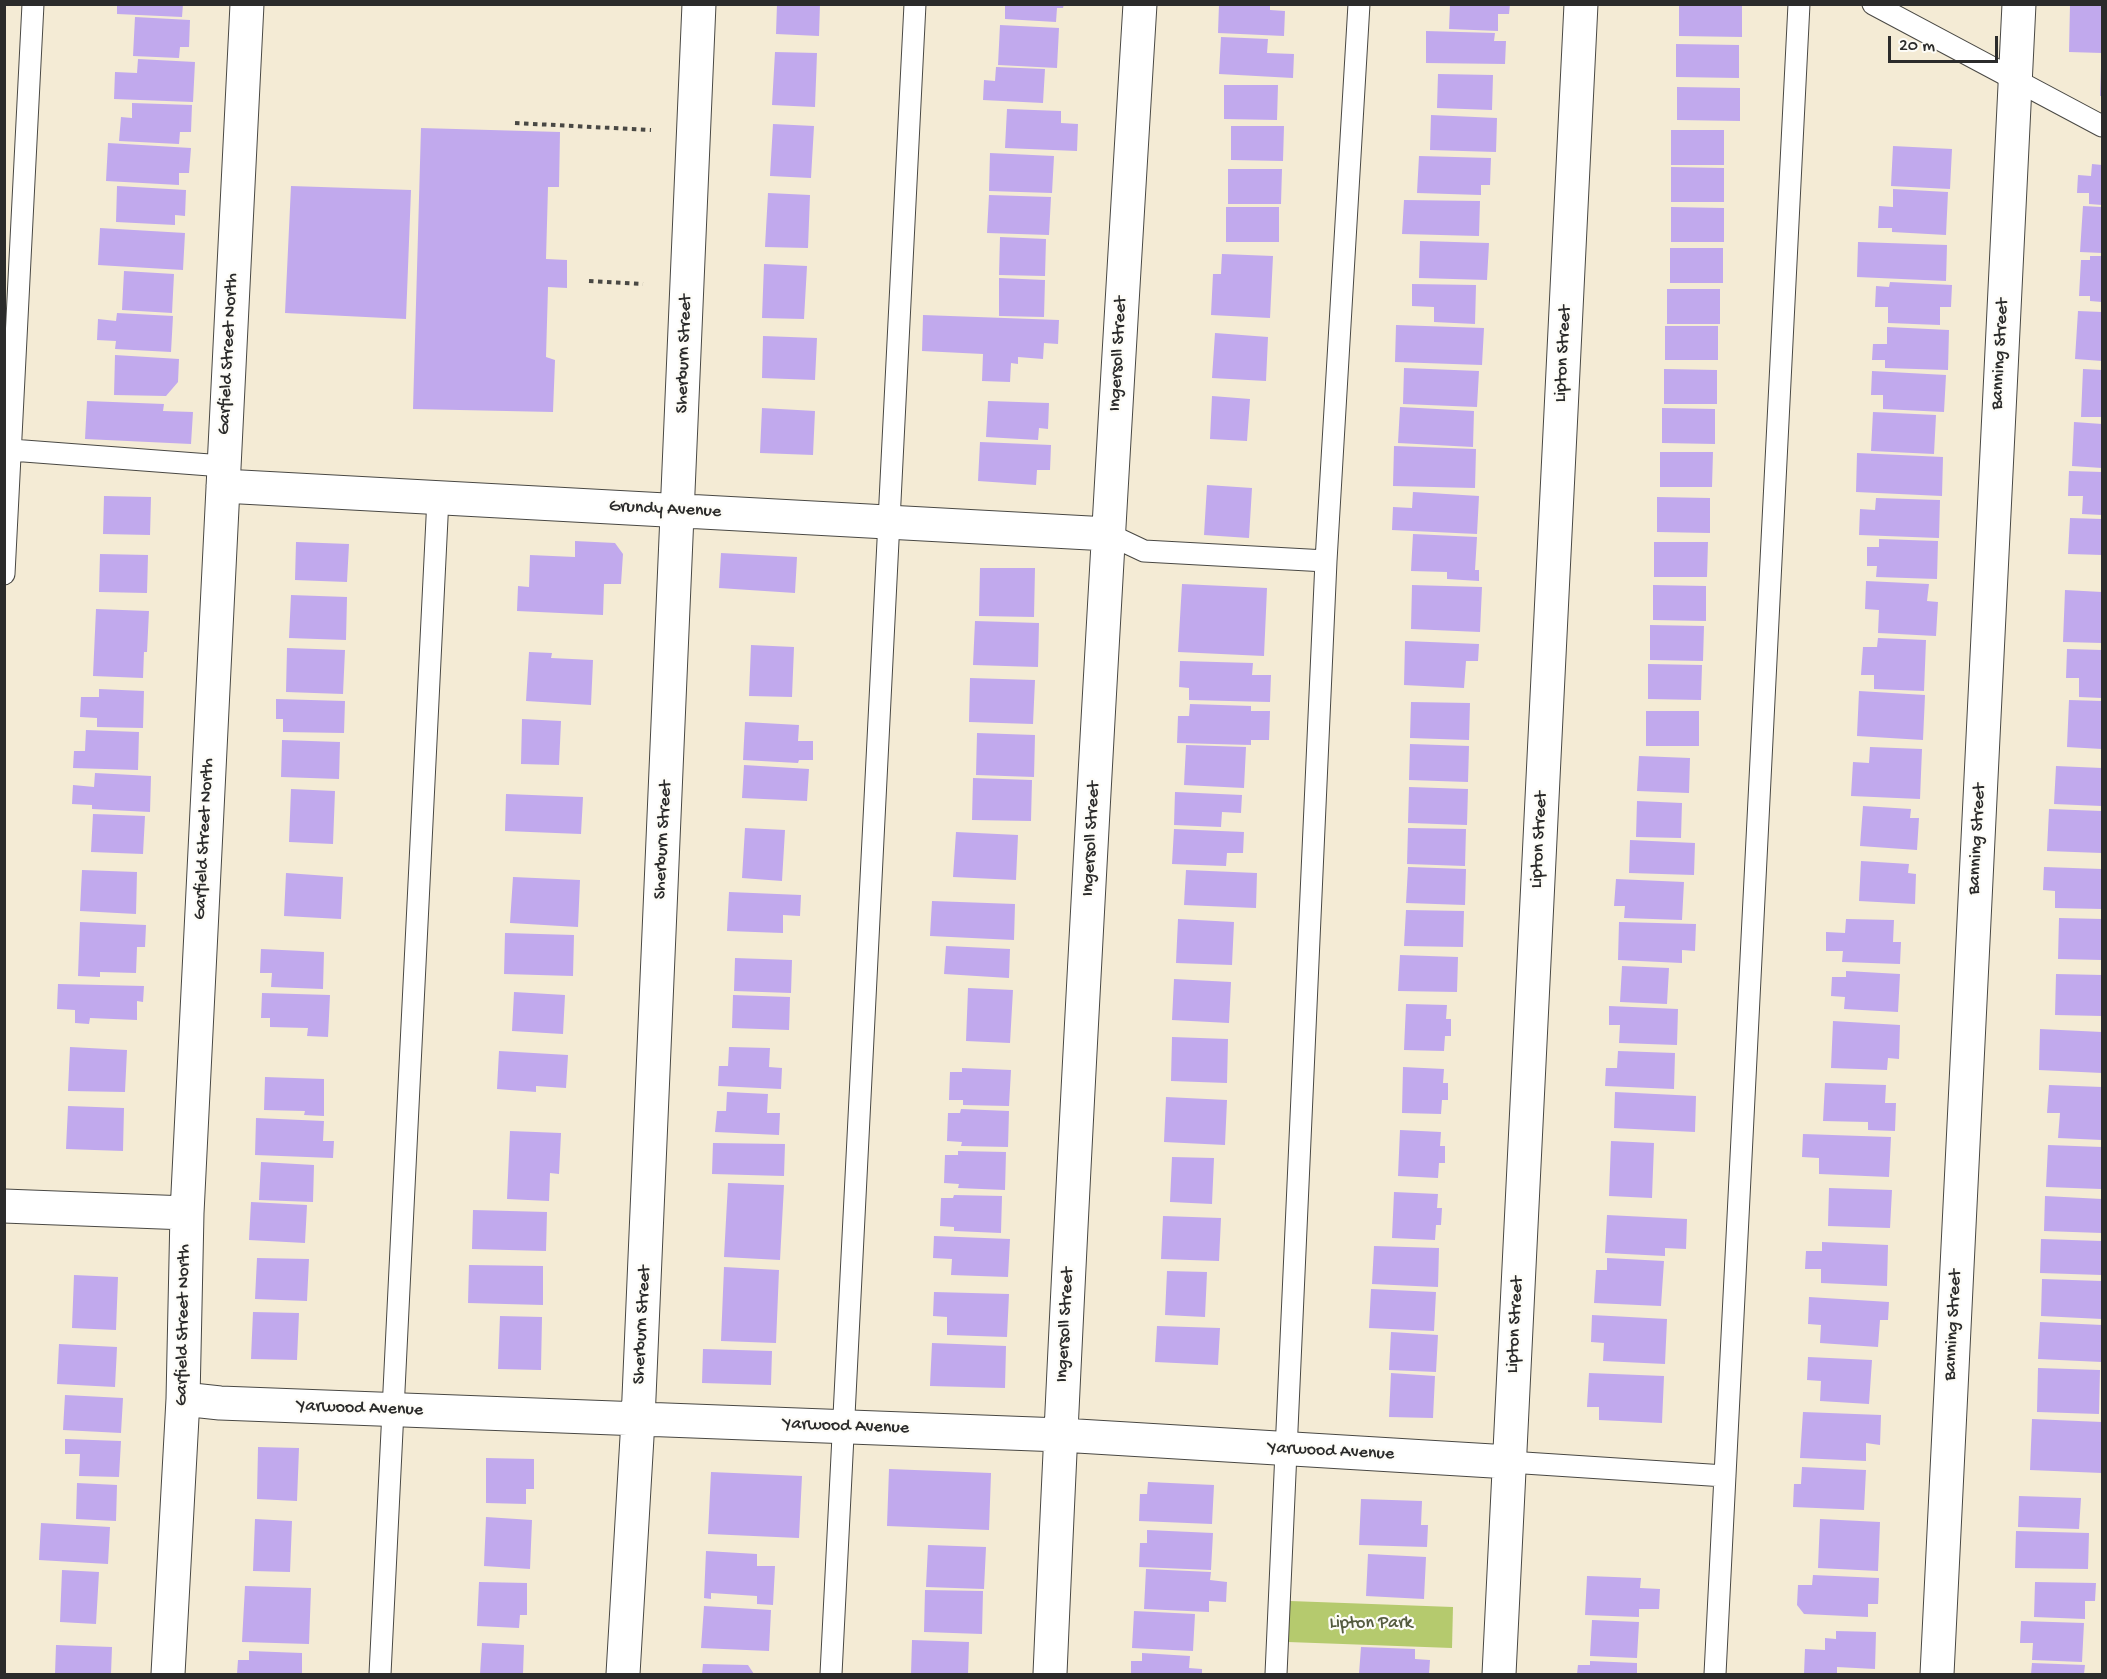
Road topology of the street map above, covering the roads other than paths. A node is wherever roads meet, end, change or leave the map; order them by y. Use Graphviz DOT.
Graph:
graph roads {
  1 [pos="33,4"];
  2 [pos="247,4"];
  3 [pos="699,4"];
  4 [pos="915,4"];
  5 [pos="1140,4"];
  6 [pos="1359,4"];
  7 [pos="1581,4"];
  8 [pos="1799,4"];
  9 [pos="1873,4"];
  10 [pos="2019,4"];
  11 [pos="2015,80"];
  12 [pos="2103,126"];
  13 [pos="11,450"];
  14 [pos="223,476"];
  15 [pos="438,498"];
  16 [pos="678,511"];
  17 [pos="889,522"];
  18 [pos="1108,534"];
  19 [pos="1326,561"];
  20 [pos="4,574"];
  21 [pos="4,1206"];
  22 [pos="187,1213"];
  23 [pos="183,1399"];
  24 [pos="393,1410"];
  25 [pos="638,1420"];
  26 [pos="843,1426"];
  27 [pos="1061,1435"];
  28 [pos="1287,1450"];
  29 [pos="1509,1462"];
  30 [pos="1725,1476"];
  31 [pos="168,1674"];
  32 [pos="380,1674"];
  33 [pos="623,1674"];
  34 [pos="831,1674"];
  35 [pos="1050,1674"];
  36 [pos="1276,1674"];
  37 [pos="1498,1674"];
  38 [pos="1715,1674"];
  39 [pos="1937,1674"];
  1 -- 13 [label="lane"];
  2 -- 14 [label="street, Garfield Street North"];
  3 -- 16 [label="street, Sherburn Street"];
  4 -- 17 [label="lane"];
  5 -- 18 [label="street, Ingersoll Street"];
  6 -- 19 [label="lane"];
  7 -- 29 [label="street, Lipton Street"];
  8 -- 30 [label="lane"];
  9 -- 11 [label="lane"];
  10 -- 11 [label="street, Banning Street"];
  11 -- 12 [label="lane"];
  11 -- 39 [label="street, Banning Street"];
  13 -- 14 [label="lane"];
  13 -- 20 [label="lane"];
  14 -- 15 [label="street, Grundy Avenue"];
  14 -- 22 [label="street, Garfield Street North"];
  15 -- 16 [label="street, Grundy Avenue"];
  15 -- 24 [label="lane"];
  16 -- 17 [label="street, Grundy Avenue"];
  16 -- 25 [label="street, Sherburn Street"];
  17 -- 18 [label="street, Grundy Avenue"];
  17 -- 26 [label="lane"];
  18 -- 19 [label="lane"];
  18 -- 27 [label="street, Ingersoll Street"];
  19 -- 28 [label="lane"];
  21 -- 22 [label="street"];
  22 -- 23 [label="street, Garfield Street North"];
  23 -- 24 [label="street, Yarwood Avenue"];
  23 -- 31 [label="street, Garfield Street North"];
  24 -- 25 [label="street, Yarwood Avenue"];
  24 -- 32 [label="lane"];
  25 -- 26 [label="street, Yarwood Avenue"];
  25 -- 33 [label="street, Sherburn Street"];
  26 -- 27 [label="street, Yarwood Avenue"];
  26 -- 34 [label="lane"];
  27 -- 28 [label="street, Yarwood Avenue"];
  27 -- 35 [label="street, Ingersoll Street"];
  28 -- 29 [label="street, Yarwood Avenue"];
  28 -- 36 [label="lane"];
  29 -- 30 [label="lane"];
  29 -- 37 [label="street, Lipton Street"];
  30 -- 38 [label="lane"];
}
